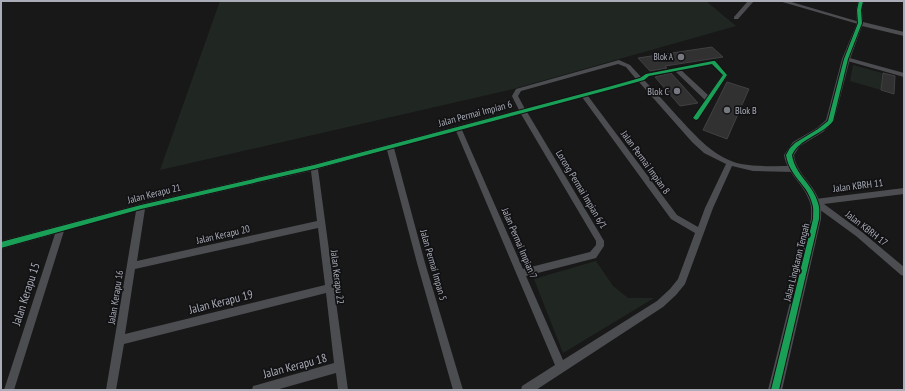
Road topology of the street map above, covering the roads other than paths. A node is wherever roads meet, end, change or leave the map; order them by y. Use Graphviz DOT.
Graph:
graph roads {
  1 [pos="751,1"];
  2 [pos="782,1"];
  3 [pos="860,6"];
  4 [pos="736,18"];
  5 [pos="860,23"];
  6 [pos="890,30"];
  7 [pos="904,34"];
  8 [pos="846,59"];
  9 [pos="677,70"];
  10 [pos="904,75"];
  11 [pos="642,79"];
  12 [pos="584,95"];
  13 [pos="708,99"];
  14 [pos="523,111"];
  15 [pos="696,118"];
  16 [pos="458,128"];
  17 [pos="390,146"];
  18 [pos="730,163"];
  19 [pos="314,167"];
  20 [pos="794,169"];
  21 [pos="904,191"];
  22 [pos="815,202"];
  23 [pos="141,207"];
  24 [pos="320,224"];
  25 [pos="61,228"];
  26 [pos="700,232"];
  27 [pos="1,245"];
  28 [pos="131,266"];
  29 [pos="904,272"];
  30 [pos="521,273"];
  31 [pos="329,288"];
  32 [pos="119,340"];
  33 [pos="340,367"];
  34 [pos="561,367"];
  35 [pos="9,390"];
  36 [pos="111,390"];
  37 [pos="257,390"];
  38 [pos="343,390"];
  39 [pos="458,390"];
  40 [pos="526,390"];
  41 [pos="775,390"];
  1 -- 4 [label="street"];
  2 -- 5 [label="street"];
  3 -- 5 [label="street, Jalan Lingkaran Tengah"];
  3 -- 6 [label="street"];
  5 -- 6 [label="street"];
  5 -- 8 [label="street, Jalan Lingkaran Tengah"];
  6 -- 7 [label="street"];
  8 -- 10 [label="street"];
  8 -- 20 [label="street, Jalan Lingkaran Tengah"];
  9 -- 11 [label="street, Jalan Permai Impian 6"];
  9 -- 13 [label="street"];
  9 -- 13 [label="street, Jalan Permai Impian 6"];
  11 -- 12 [label="street, Jalan Permai Impian 6"];
  11 -- 14 [label="street, Lorong Permai Impian 6/1"];
  11 -- 18 [label="street"];
  12 -- 14 [label="street, Jalan Permai Impian 6"];
  12 -- 26 [label="street, Jalan Permai Impian 8"];
  13 -- 15 [label="street"];
  14 -- 16 [label="street, Jalan Permai Impian 6"];
  14 -- 30 [label="street, Lorong Permai Impian 6/1"];
  16 -- 17 [label="street, Jalan Permai Impian 6"];
  16 -- 30 [label="street, Jalan Permai Impian 7"];
  17 -- 19 [label="street, Jalan Permai Impian 6"];
  17 -- 39 [label="street, Jalan Permai Impan 5"];
  18 -- 20 [label="street"];
  18 -- 26 [label="street"];
  19 -- 23 [label="street, Jalan Kerapu 21"];
  19 -- 24 [label="street, Jalan Kerapu 22"];
  20 -- 22 [label="street, Jalan Lingkaran Tengah"];
  21 -- 22 [label="street, Jalan KBRH 11"];
  22 -- 29 [label="street, Jalan KBRH 17"];
  22 -- 41 [label="street, Jalan Lingkaran Tengah"];
  23 -- 25 [label="street, Jalan Kerapu 21"];
  23 -- 28 [label="street, Jalan Kerapu 16"];
  24 -- 28 [label="street, Jalan Kerapu 20"];
  24 -- 31 [label="street, Jalan Kerapu 22"];
  25 -- 27 [label="street, Jalan Kerapu 21"];
  25 -- 35 [label="street, Jalan Kerapu 15"];
  26 -- 34 [label="street"];
  28 -- 32 [label="street, Jalan Kerapu 16"];
  30 -- 34 [label="street, Jalan Permai Impian 7"];
  31 -- 32 [label="street, Jalan Kerapu 19"];
  31 -- 33 [label="street, Jalan Kerapu 22"];
  32 -- 36 [label="street, Jalan Kerapu 16"];
  33 -- 37 [label="street, Jalan Kerapu 18"];
  33 -- 38 [label="street, Jalan Kerapu 22"];
  34 -- 40 [label="street"];
}
